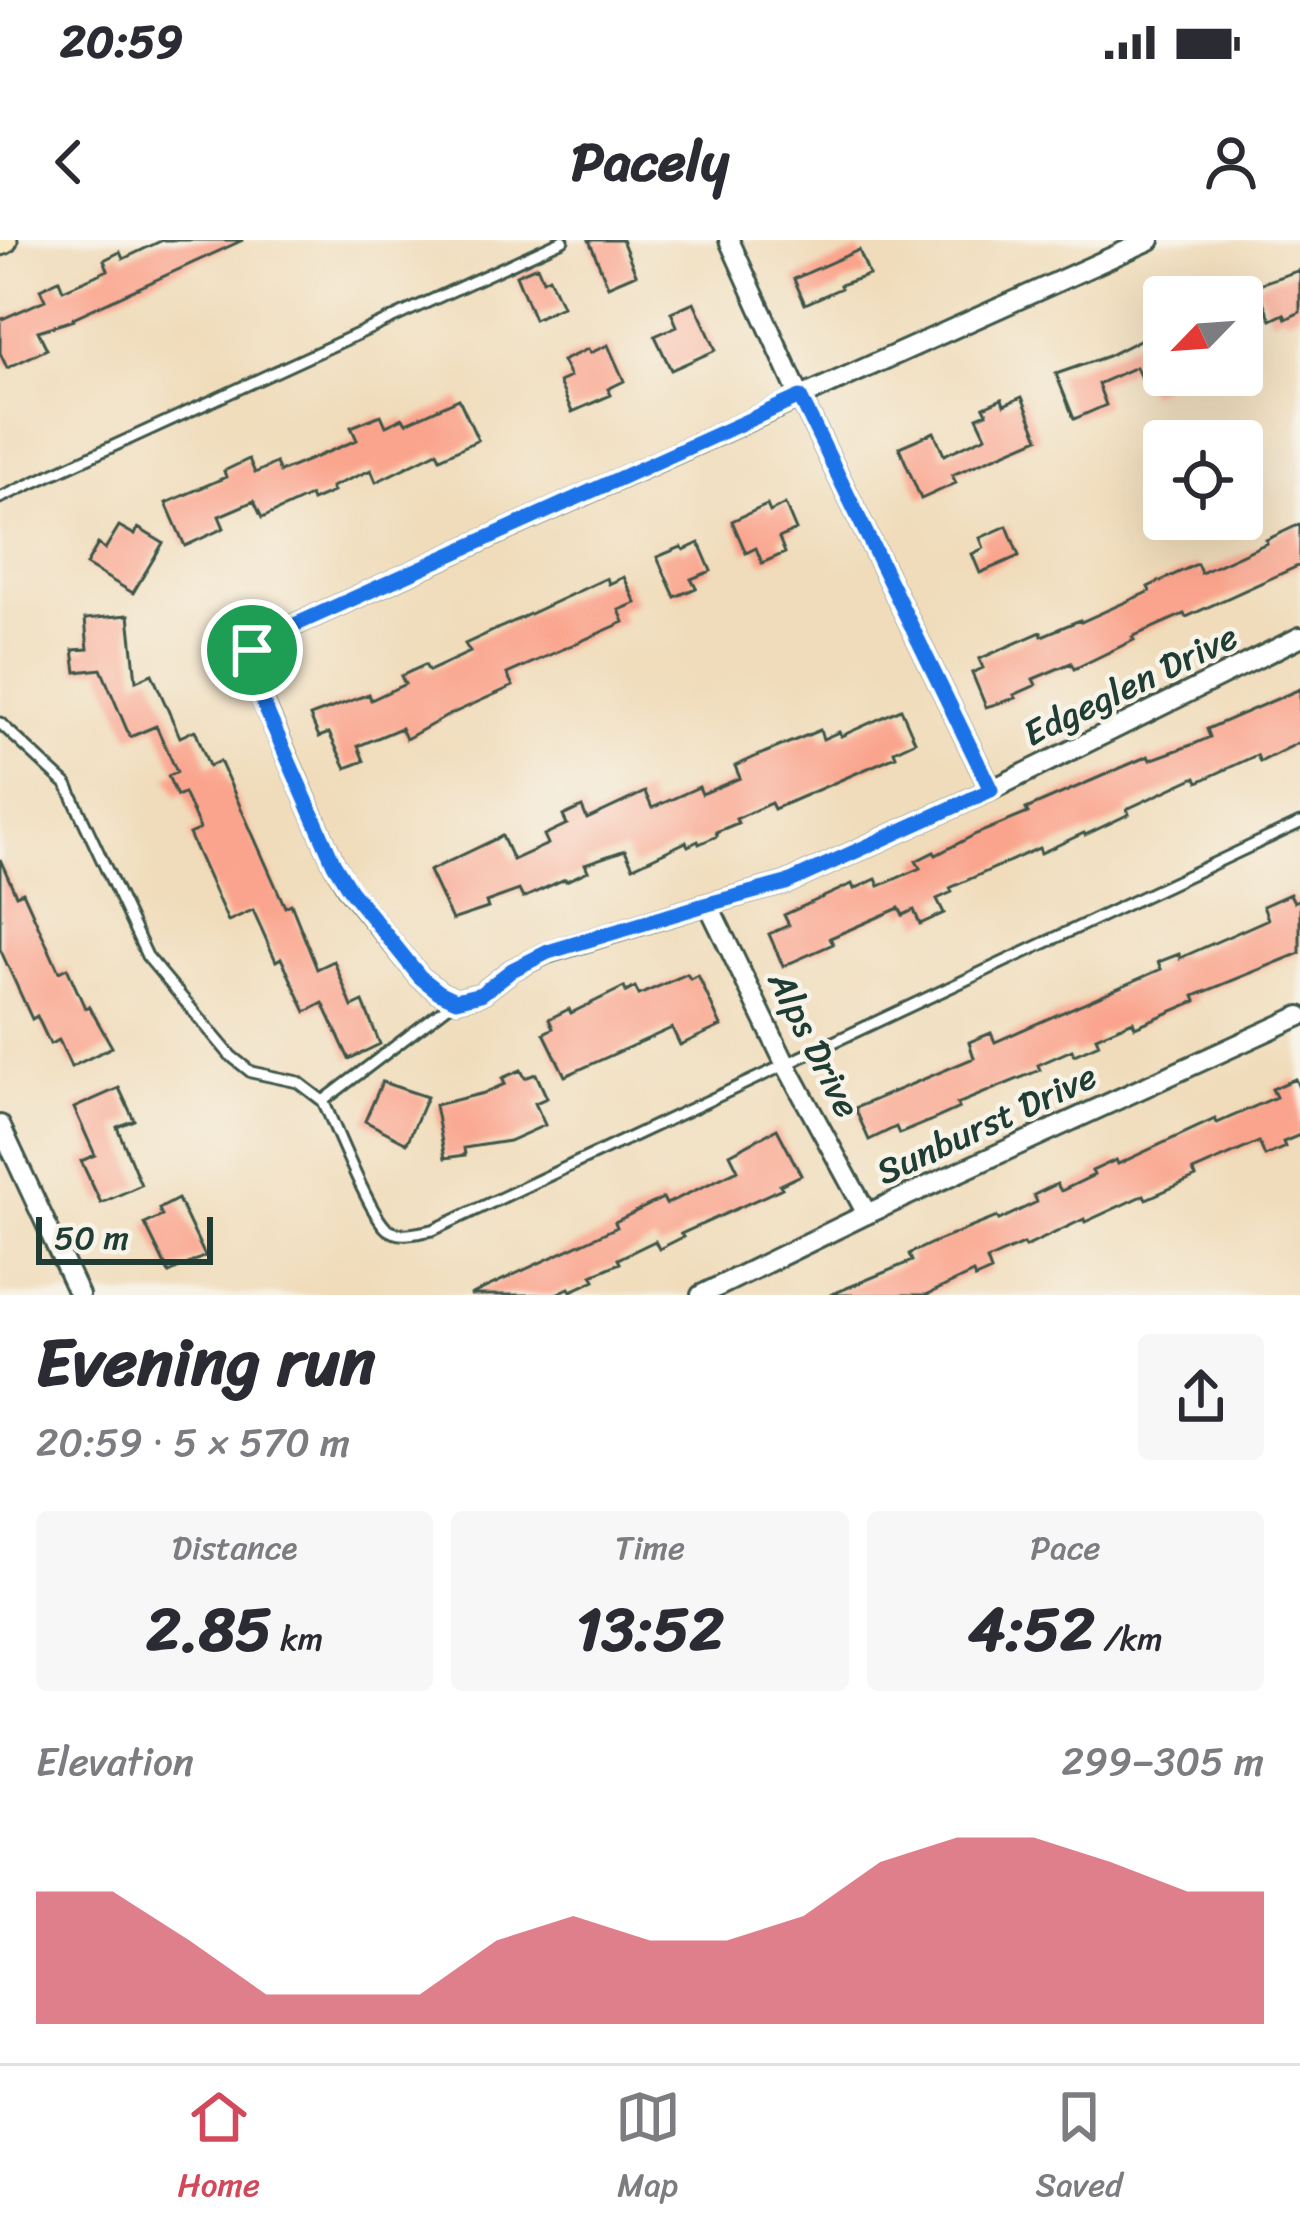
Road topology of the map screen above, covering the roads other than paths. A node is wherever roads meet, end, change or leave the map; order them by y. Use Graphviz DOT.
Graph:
graph roads {
  1 [pos="563,240"];
  2 [pos="729,240"];
  3 [pos="1150,240"];
  4 [pos="800,397"];
  5 [pos="0,498"];
  6 [pos="1300,637"];
  7 [pos="0,723"];
  8 [pos="991,790"];
  9 [pos="1300,823"];
  10 [pos="708,904"];
  11 [pos="456,1000"];
  12 [pos="1300,1016"];
  13 [pos="785,1063"];
  14 [pos="323,1101"];
  15 [pos="0,1125"];
  16 [pos="867,1214"];
  17 [pos="80,1295"];
  18 [pos="701,1295"];
  1 -- 5 [label="lane"];
  2 -- 4 [label="street"];
  3 -- 4 [label="street"];
  4 -- 8 [label="street"];
  4 -- 11 [label="street"];
  6 -- 8 [label="street, Edgeglen Drive"];
  7 -- 14 [label="lane"];
  8 -- 10 [label="street, Edgeglen Drive"];
  9 -- 13 [label="lane"];
  10 -- 11 [label="street, Edgeglen Drive"];
  10 -- 13 [label="street, Alps Drive"];
  11 -- 14 [label="lane"];
  12 -- 16 [label="street, Sunburst Drive"];
  13 -- 14 [label="lane"];
  13 -- 16 [label="street, Alps Drive"];
  15 -- 17 [label="street"];
  16 -- 18 [label="street, Sunburst Drive"];
}
